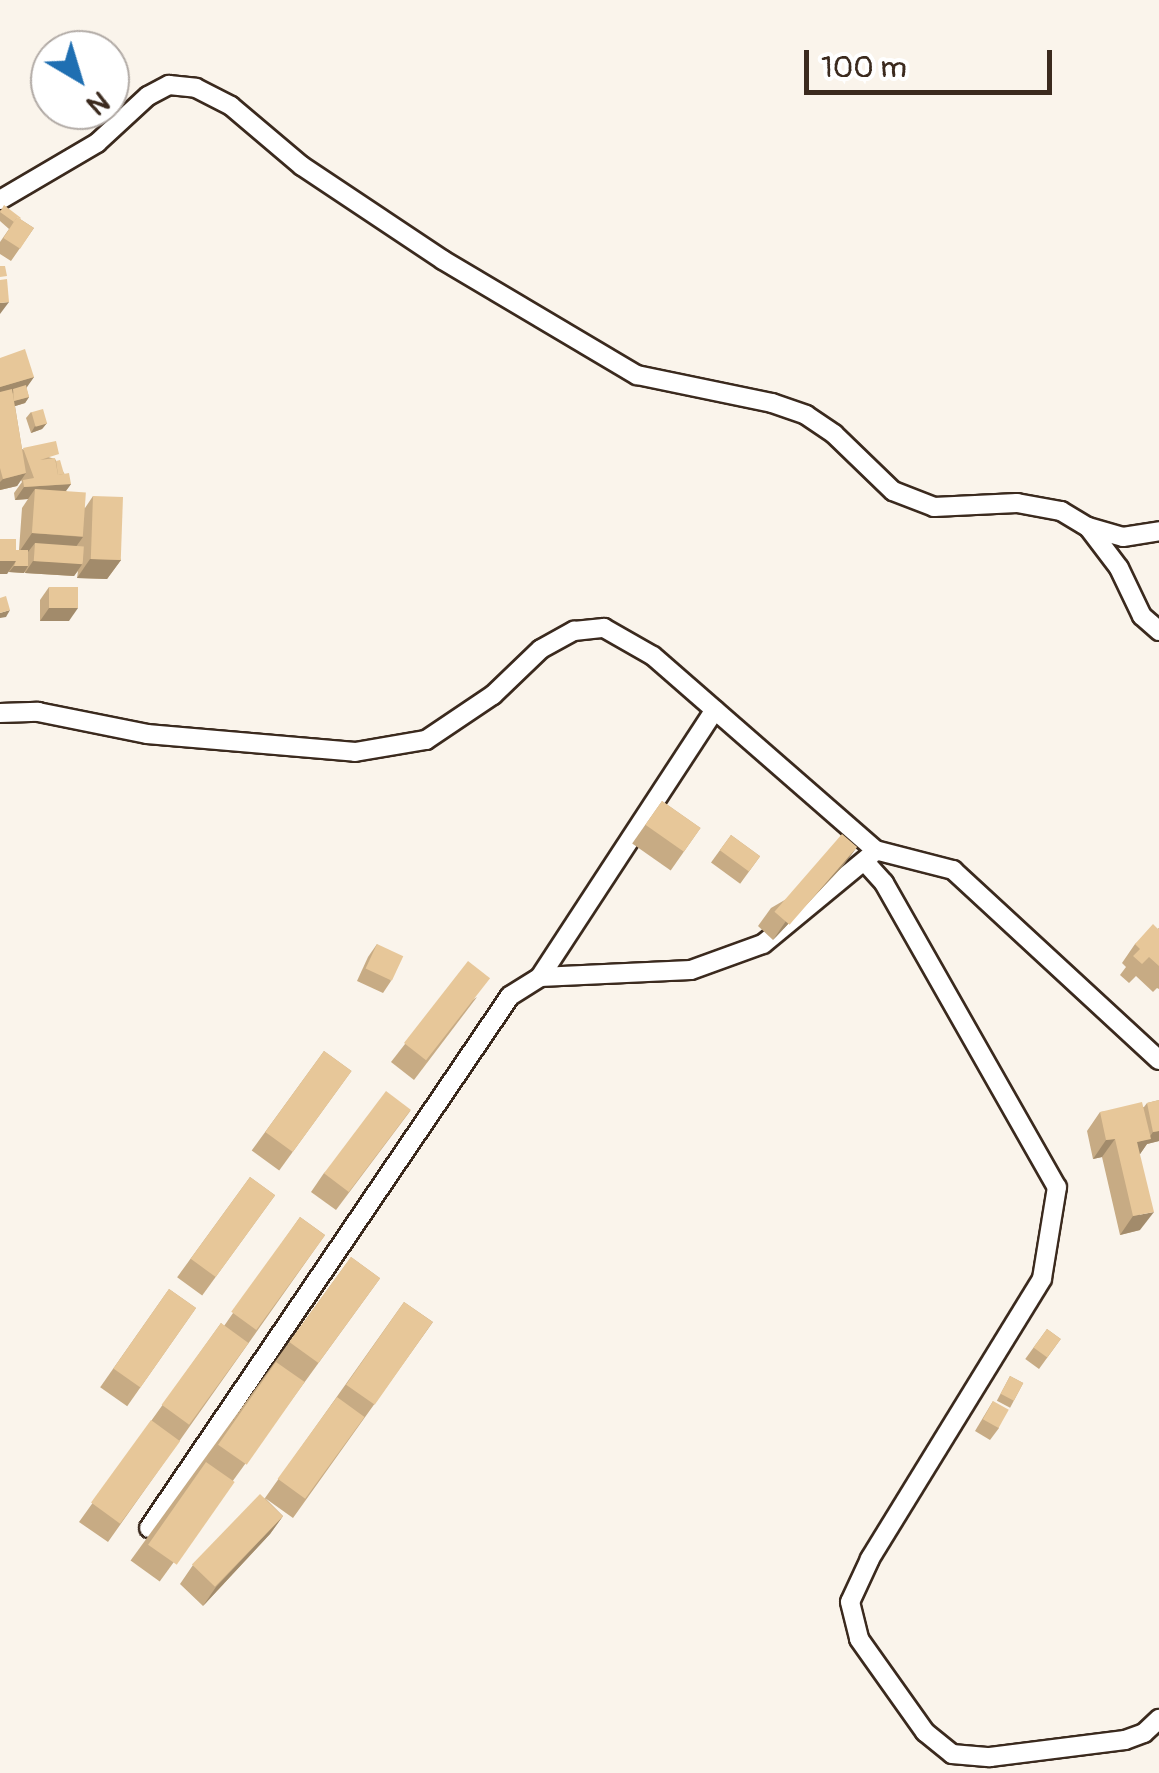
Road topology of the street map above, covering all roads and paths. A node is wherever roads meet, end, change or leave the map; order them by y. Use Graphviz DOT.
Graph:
graph roads {
  1 [pos="0,200"];
  2 [pos="1088,527"];
  3 [pos="1159,531"];
  4 [pos="1159,631"];
  5 [pos="714,710"];
  6 [pos="0,712"];
  7 [pos="871,856"];
  8 [pos="540,977"];
  9 [pos="1159,1060"];
  10 [pos="149,1528"];
  11 [pos="1159,1719"];
  1 -- 2 [label="street"];
  2 -- 3 [label="street"];
  2 -- 4 [label="street"];
  5 -- 6 [label="street"];
  5 -- 7 [label="street"];
  5 -- 8 [label="street"];
  7 -- 8 [label="street"];
  7 -- 9 [label="street"];
  7 -- 11 [label="street"];
  8 -- 10 [label="street"];
}
